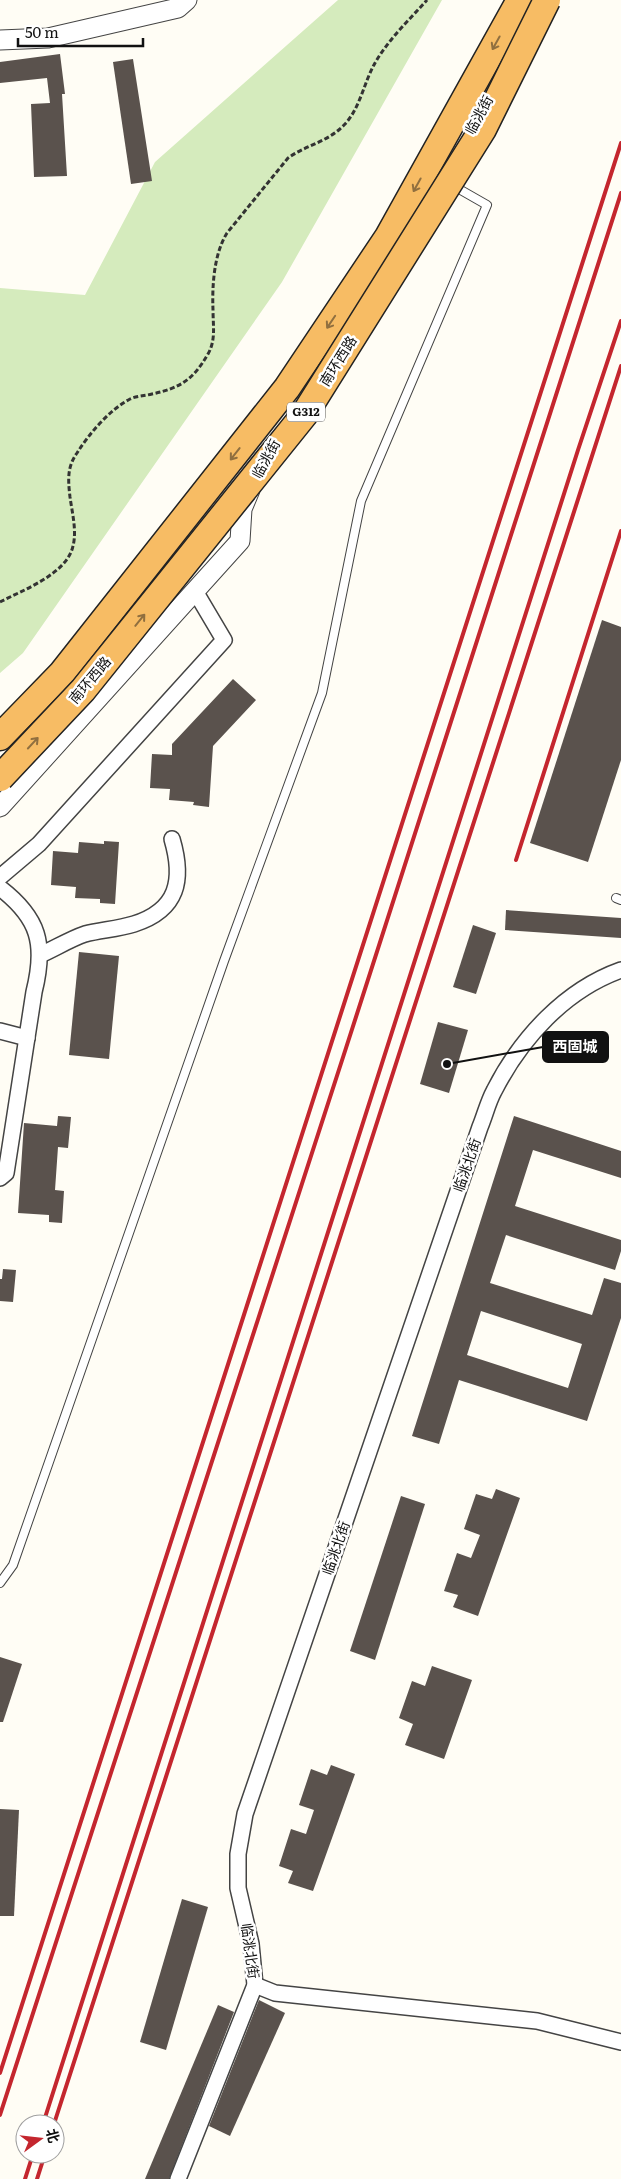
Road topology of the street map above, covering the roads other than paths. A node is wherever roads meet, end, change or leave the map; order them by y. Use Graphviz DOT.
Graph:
graph roads {
  1 [pos="520,0"];
  2 [pos="542,0"];
  3 [pos="548,0"];
  4 [pos="181,3"];
  5 [pos="0,40"];
  6 [pos="443,180"];
  7 [pos="195,591"];
  8 [pos="0,737"];
  9 [pos="0,778"];
  10 [pos="0,807"];
  11 [pos="172,839"];
  12 [pos="0,876"];
  13 [pos="0,888"];
  14 [pos="40,955"];
  15 [pos="621,970"];
  16 [pos="0,1031"];
  17 [pos="27,1038"];
  18 [pos="0,1178"];
  19 [pos="0,1583"];
  20 [pos="255,1985"];
  21 [pos="621,2042"];
  22 [pos="178,2179"];
  1 -- 8 [label="highway, 南环西路 / G312, one-way"];
  2 -- 6 [label="street, 临洮街"];
  9 -- 3 [label="highway, 南环西路 / G312, one-way, bridge"];
  4 -- 5 [label="street"];
  6 -- 7 [label="street, 临洮街"];
  6 -- 19 [label="lane"];
  7 -- 10 [label="street, 临洮街"];
  7 -- 12 [label="street"];
  11 -- 14 [label="street"];
  13 -- 14 [label="street"];
  14 -- 17 [label="street"];
  15 -- 20 [label="street, 临洮北街"];
  16 -- 17 [label="street"];
  17 -- 18 [label="street"];
  20 -- 21 [label="street"];
  20 -- 22 [label="street, 临洮北街"];
}
